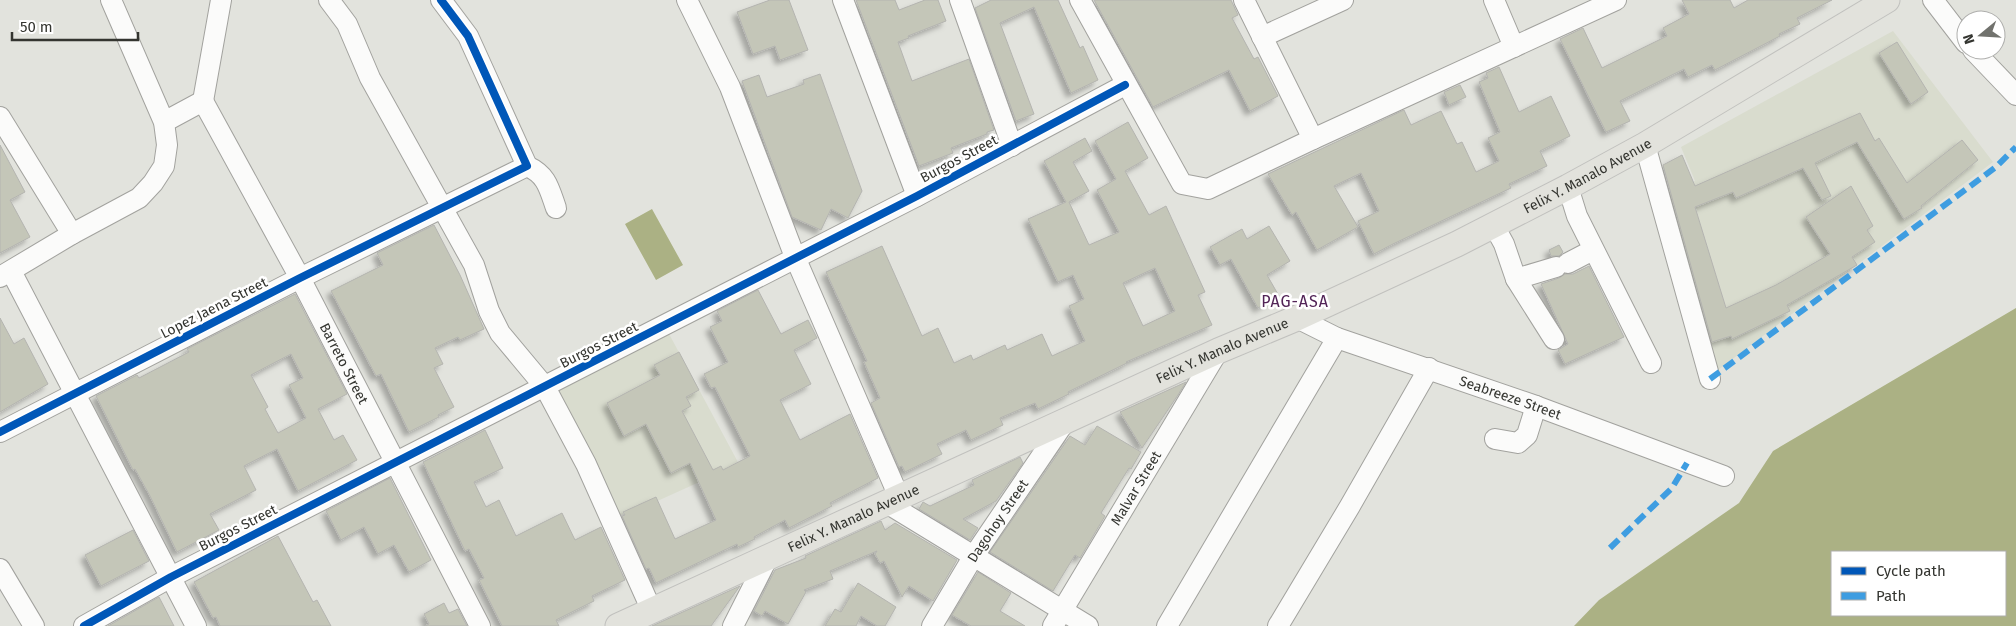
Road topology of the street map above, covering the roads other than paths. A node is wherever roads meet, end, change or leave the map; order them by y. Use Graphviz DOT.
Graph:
graph roads {
  1 [pos="111,0"];
  2 [pos="221,0"];
  3 [pos="329,0"];
  4 [pos="441,0"];
  5 [pos="687,0"];
  6 [pos="843,0"];
  7 [pos="960,0"];
  8 [pos="1080,0"];
  9 [pos="1244,0"];
  10 [pos="1343,0"];
  11 [pos="1494,0"];
  12 [pos="1616,0"];
  13 [pos="1887,0"];
  14 [pos="1933,0"];
  15 [pos="1956,30"];
  16 [pos="1262,37"];
  17 [pos="1514,47"];
  18 [pos="1983,60"];
  19 [pos="1126,85"];
  20 [pos="2016,95"];
  21 [pos="203,101"];
  22 [pos="0,117"];
  23 [pos="164,122"];
  24 [pos="1313,139"];
  25 [pos="1645,145"];
  26 [pos="1012,146"];
  27 [pos="527,166"];
  28 [pos="1568,187"];
  29 [pos="917,196"];
  30 [pos="441,208"];
  31 [pos="556,208"];
  32 [pos="1493,224"];
  33 [pos="72,234"];
  34 [pos="1593,250"];
  35 [pos="796,257"];
  36 [pos="6,274"];
  37 [pos="300,278"];
  38 [pos="1516,279"];
  39 [pos="1297,318"];
  40 [pos="1337,338"];
  41 [pos="1554,339"];
  42 [pos="1218,351"];
  43 [pos="1651,363"];
  44 [pos="1429,368"];
  45 [pos="1710,378"];
  46 [pos="545,387"];
  47 [pos="73,393"];
  48 [pos="1536,406"];
  49 [pos="1066,420"];
  50 [pos="0,432"];
  51 [pos="1495,439"];
  52 [pos="396,461"];
  53 [pos="1724,476"];
  54 [pos="892,500"];
  55 [pos="768,557"];
  56 [pos="973,557"];
  57 [pos="0,569"];
  58 [pos="171,577"];
  59 [pos="652,611"];
  60 [pos="1058,619"];
  61 [pos="34,626"];
  62 [pos="84,626"];
  63 [pos="196,626"];
  64 [pos="480,626"];
  65 [pos="618,626"];
  66 [pos="733,626"];
  67 [pos="932,626"];
  68 [pos="1088,626"];
  69 [pos="1167,626"];
  70 [pos="1278,626"];
  1 -- 23 [label="street"];
  2 -- 21 [label="street"];
  3 -- 30 [label="street"];
  4 -- 27 [label="street"];
  5 -- 35 [label="street"];
  6 -- 29 [label="street"];
  7 -- 26 [label="street"];
  8 -- 19 [label="street"];
  9 -- 16 [label="street"];
  10 -- 16 [label="street"];
  11 -- 17 [label="street"];
  12 -- 17 [label="street"];
  13 -- 25 [label="main road, Felix Y. Manalo Avenue"];
  14 -- 15 [label="street"];
  16 -- 24 [label="street"];
  17 -- 24 [label="street"];
  18 -- 20 [label="street"];
  19 -- 24 [label="street"];
  19 -- 26 [label="street, Burgos Street"];
  21 -- 23 [label="street"];
  21 -- 37 [label="street, Barreto Street"];
  22 -- 33 [label="street"];
  23 -- 33 [label="street"];
  25 -- 28 [label="main road, Felix Y. Manalo Avenue"];
  25 -- 45 [label="street"];
  26 -- 29 [label="street, Burgos Street"];
  27 -- 30 [label="street, Lopez Jaena Street"];
  27 -- 31 [label="street"];
  28 -- 32 [label="main road, Felix Y. Manalo Avenue"];
  28 -- 34 [label="street"];
  29 -- 35 [label="street, Burgos Street"];
  30 -- 37 [label="street, Lopez Jaena Street"];
  30 -- 46 [label="street"];
  32 -- 38 [label="street"];
  32 -- 39 [label="main road, Felix Y. Manalo Avenue"];
  33 -- 36 [label="street"];
  34 -- 38 [label="street"];
  34 -- 43 [label="street"];
  35 -- 46 [label="street, Burgos Street"];
  35 -- 54 [label="street"];
  36 -- 47 [label="street"];
  37 -- 47 [label="street, Lopez Jaena Street"];
  37 -- 52 [label="street, Barreto Street"];
  38 -- 41 [label="street"];
  39 -- 40 [label="street, Seabreeze Street"];
  39 -- 42 [label="main road, Felix Y. Manalo Avenue"];
  40 -- 44 [label="street, Seabreeze Street"];
  40 -- 69 [label="street"];
  42 -- 49 [label="main road, Felix Y. Manalo Avenue"];
  42 -- 60 [label="street, Malvar Street"];
  44 -- 48 [label="street, Seabreeze Street"];
  44 -- 70 [label="street"];
  46 -- 52 [label="street, Burgos Street"];
  46 -- 59 [label="street"];
  47 -- 50 [label="street, Lopez Jaena Street"];
  47 -- 58 [label="street"];
  48 -- 51 [label="street"];
  48 -- 53 [label="street, Seabreeze Street"];
  49 -- 54 [label="main road, Felix Y. Manalo Avenue"];
  49 -- 56 [label="street, Dagohoy Street"];
  52 -- 58 [label="street, Burgos Street"];
  52 -- 64 [label="street, Barreto Street"];
  54 -- 55 [label="main road, Felix Y. Manalo Avenue"];
  54 -- 56 [label="street"];
  55 -- 59 [label="main road, Felix Y. Manalo Avenue"];
  55 -- 66 [label="street"];
  56 -- 60 [label="street"];
  56 -- 67 [label="street, Dagohoy Street"];
  57 -- 61 [label="street"];
  58 -- 62 [label="street, Burgos Street"];
  58 -- 63 [label="street"];
  59 -- 65 [label="main road, Felix Y. Manalo Avenue"];
  60 -- 68 [label="street"];
}
